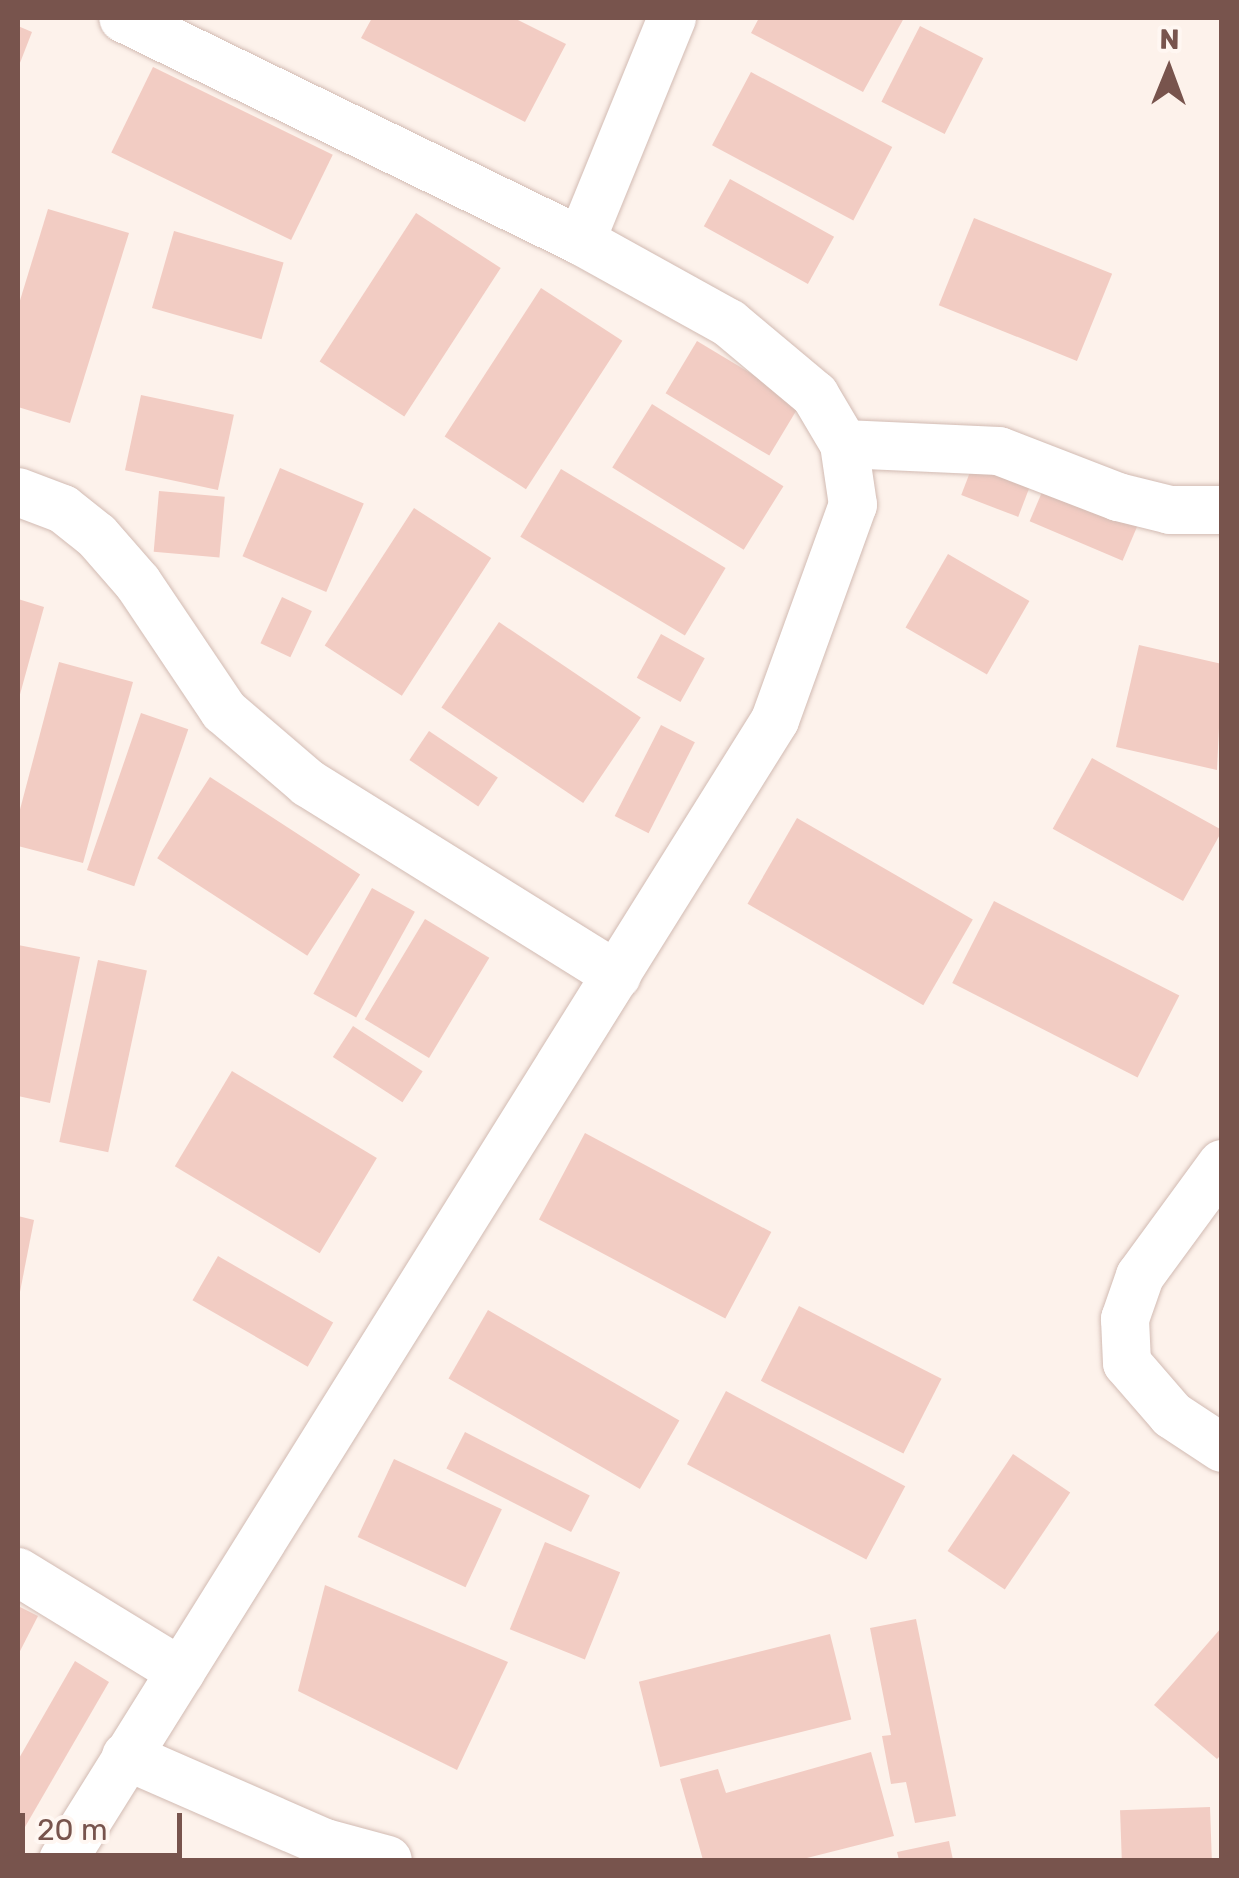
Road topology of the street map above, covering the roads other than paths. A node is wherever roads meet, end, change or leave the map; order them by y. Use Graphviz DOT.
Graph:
graph roads {
  1 [pos="123,18"];
  2 [pos="672,18"];
  3 [pos="581,241"];
  4 [pos="844,444"];
  5 [pos="18,492"];
  6 [pos="1222,510"];
  7 [pos="617,975"];
  8 [pos="1222,1164"];
  9 [pos="1222,1448"];
  10 [pos="18,1572"];
  11 [pos="181,1672"];
  12 [pos="126,1756"];
  13 [pos="63,1860"];
  14 [pos="388,1860"];
  1 -- 3 [label="street"];
  2 -- 3 [label="street"];
  3 -- 4 [label="street"];
  4 -- 6 [label="street"];
  4 -- 7 [label="street"];
  5 -- 7 [label="street"];
  7 -- 11 [label="street"];
  8 -- 9 [label="street"];
  10 -- 11 [label="street"];
  11 -- 12 [label="street"];
  12 -- 13 [label="street"];
  12 -- 14 [label="street"];
}
